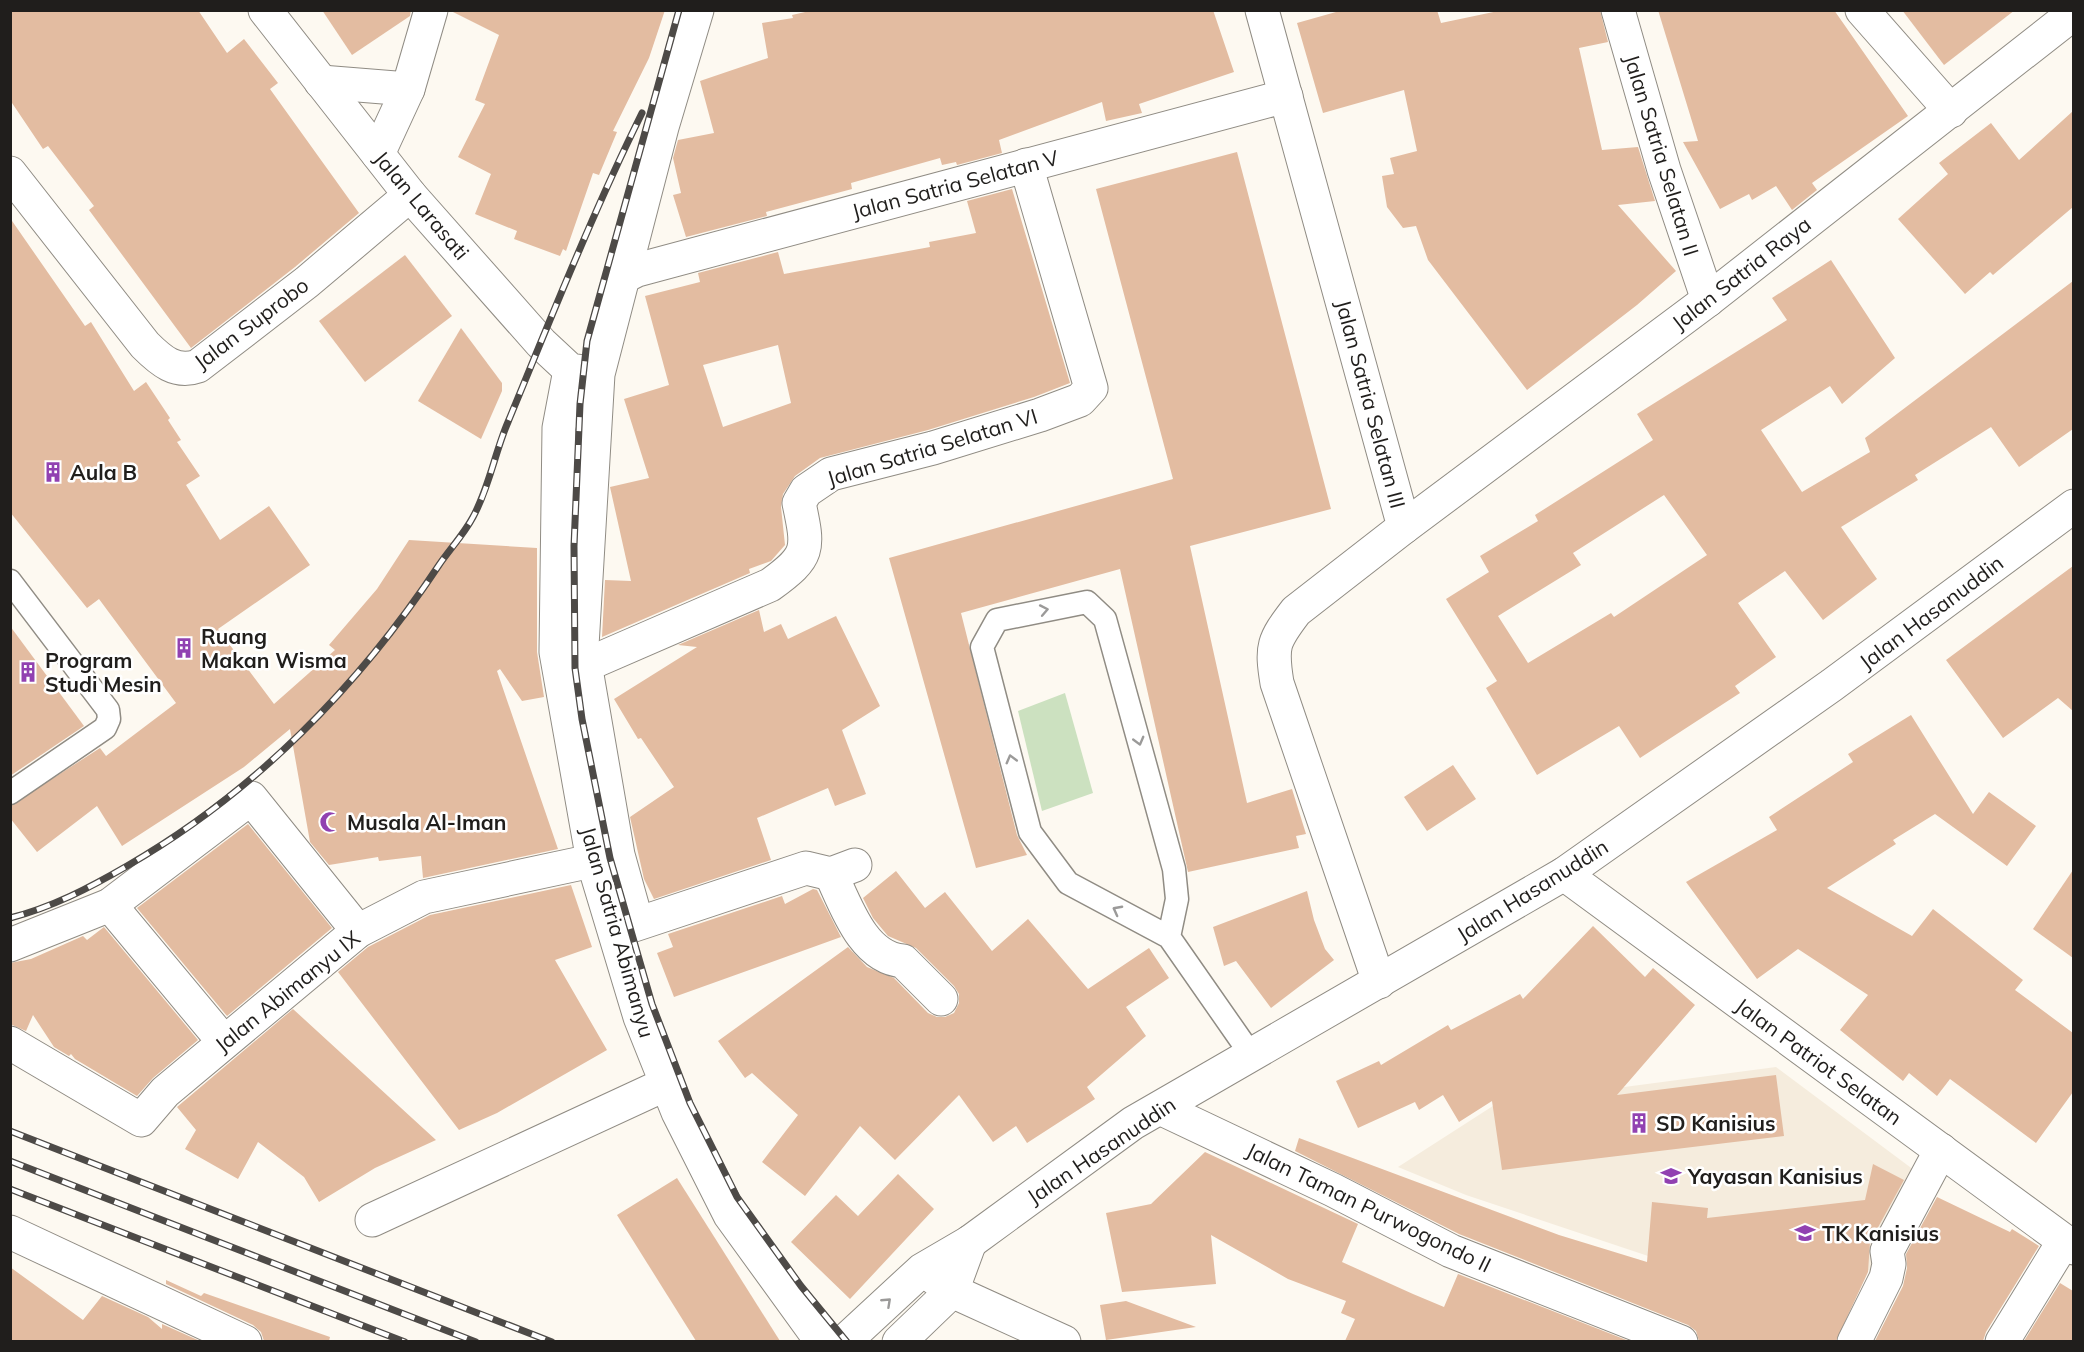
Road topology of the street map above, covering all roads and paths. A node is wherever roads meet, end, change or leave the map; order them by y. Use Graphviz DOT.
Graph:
graph roads {
  1 [pos="265,10"];
  2 [pos="431,10"];
  3 [pos="1262,10"];
  4 [pos="1618,10"];
  5 [pos="1862,10"];
  6 [pos="703,12"];
  7 [pos="2073,13"];
  8 [pos="321,82"];
  9 [pos="408,89"];
  10 [pos="1286,96"];
  11 [pos="1951,111"];
  12 [pos="378,154"];
  13 [pos="1026,165"];
  14 [pos="10,173"];
  15 [pos="410,195"];
  16 [pos="625,276"];
  17 [pos="1708,300"];
  18 [pos="584,372"];
  19 [pos="2073,506"];
  20 [pos="1404,527"];
  21 [pos="10,581"];
  22 [pos="572,671"];
  23 [pos="10,792"];
  24 [pos="605,858"];
  25 [pos="1564,874"];
  26 [pos="111,905"];
  27 [pos="626,927"];
  28 [pos="358,931"];
  29 [pos="1169,937"];
  30 [pos="10,945"];
  31 [pos="1379,982"];
  32 [pos="941,999"];
  33 [pos="224,1042"];
  34 [pos="10,1043"];
  35 [pos="1252,1056"];
  36 [pos="666,1084"];
  37 [pos="1160,1108"];
  38 [pos="1941,1150"];
  39 [pos="372,1220"];
  40 [pos="10,1232"];
  41 [pos="970,1242"];
  42 [pos="2069,1244"];
  43 [pos="922,1270"];
  44 [pos="952,1292"];
  45 [pos="245,1341"];
  46 [pos="822,1341"];
  47 [pos="844,1341"];
  48 [pos="899,1341"];
  49 [pos="1064,1341"];
  50 [pos="1681,1341"];
  51 [pos="1854,1341"];
  52 [pos="2002,1341"];
  1 -- 8 [label="street, Jalan Larasati"];
  2 -- 9 [label="street"];
  3 -- 10 [label="street, Jalan Satria Selatan III"];
  4 -- 17 [label="street, Jalan Satria Selatan II"];
  5 -- 11 [label="street"];
  6 -- 16 [label="street, Jalan Satria Abimanyu"];
  7 -- 11 [label="street, Jalan Satria Raya"];
  8 -- 9 [label="street"];
  8 -- 12 [label="street, Jalan Larasati"];
  9 -- 12 [label="street"];
  10 -- 13 [label="street, Jalan Satria Selatan V"];
  10 -- 20 [label="street, Jalan Satria Selatan III"];
  11 -- 17 [label="street, Jalan Satria Raya"];
  12 -- 15 [label="street, Jalan Larasati"];
  13 -- 16 [label="street, Jalan Satria Selatan V"];
  13 -- 22 [label="street, Jalan Satria Selatan VI"];
  14 -- 15 [label="street, Jalan Suprobo"];
  15 -- 18 [label="street, Jalan Larasati"];
  16 -- 18 [label="street, Jalan Satria Abimanyu"];
  17 -- 20 [label="street, Jalan Satria Raya"];
  18 -- 22 [label="street, Jalan Satria Abimanyu"];
  19 -- 25 [label="street, Jalan Hasanuddin"];
  20 -- 31 [label="street, Jalan Satria Selatan III"];
  21 -- 23 [label="lane"];
  22 -- 24 [label="street, Jalan Satria Abimanyu"];
  24 -- 27 [label="street, Jalan Satria Abimanyu"];
  24 -- 28 [label="street, Jalan Abimanyu IX"];
  25 -- 31 [label="street, Jalan Hasanuddin"];
  25 -- 38 [label="street, Jalan Patriot Selatan"];
  26 -- 28 [label="street"];
  26 -- 30 [label="street"];
  26 -- 33 [label="street"];
  27 -- 32 [label="street"];
  27 -- 36 [label="street, Jalan Satria Abimanyu"];
  28 -- 33 [label="street, Jalan Abimanyu IX"];
  29 -- 29 [label="lane, one-way"];
  29 -- 35 [label="lane"];
  31 -- 35 [label="street, Jalan Hasanuddin"];
  33 -- 34 [label="street, Jalan Abimanyu IX"];
  35 -- 37 [label="street, Jalan Hasanuddin"];
  36 -- 39 [label="street"];
  36 -- 46 [label="street, Jalan Satria Abimanyu"];
  37 -- 41 [label="street, Jalan Hasanuddin"];
  37 -- 50 [label="street, Jalan Taman Purwogondo II"];
  38 -- 42 [label="street, Jalan Patriot Selatan"];
  38 -- 51 [label="street"];
  40 -- 45 [label="street"];
  41 -- 43 [label="street, Jalan Hasanuddin"];
  41 -- 44 [label="street"];
  42 -- 52 [label="street"];
  43 -- 44 [label="street"];
  47 -- 43 [label="street, Jalan Hasanuddin, one-way"];
  44 -- 48 [label="street"];
  44 -- 49 [label="street"];
}
